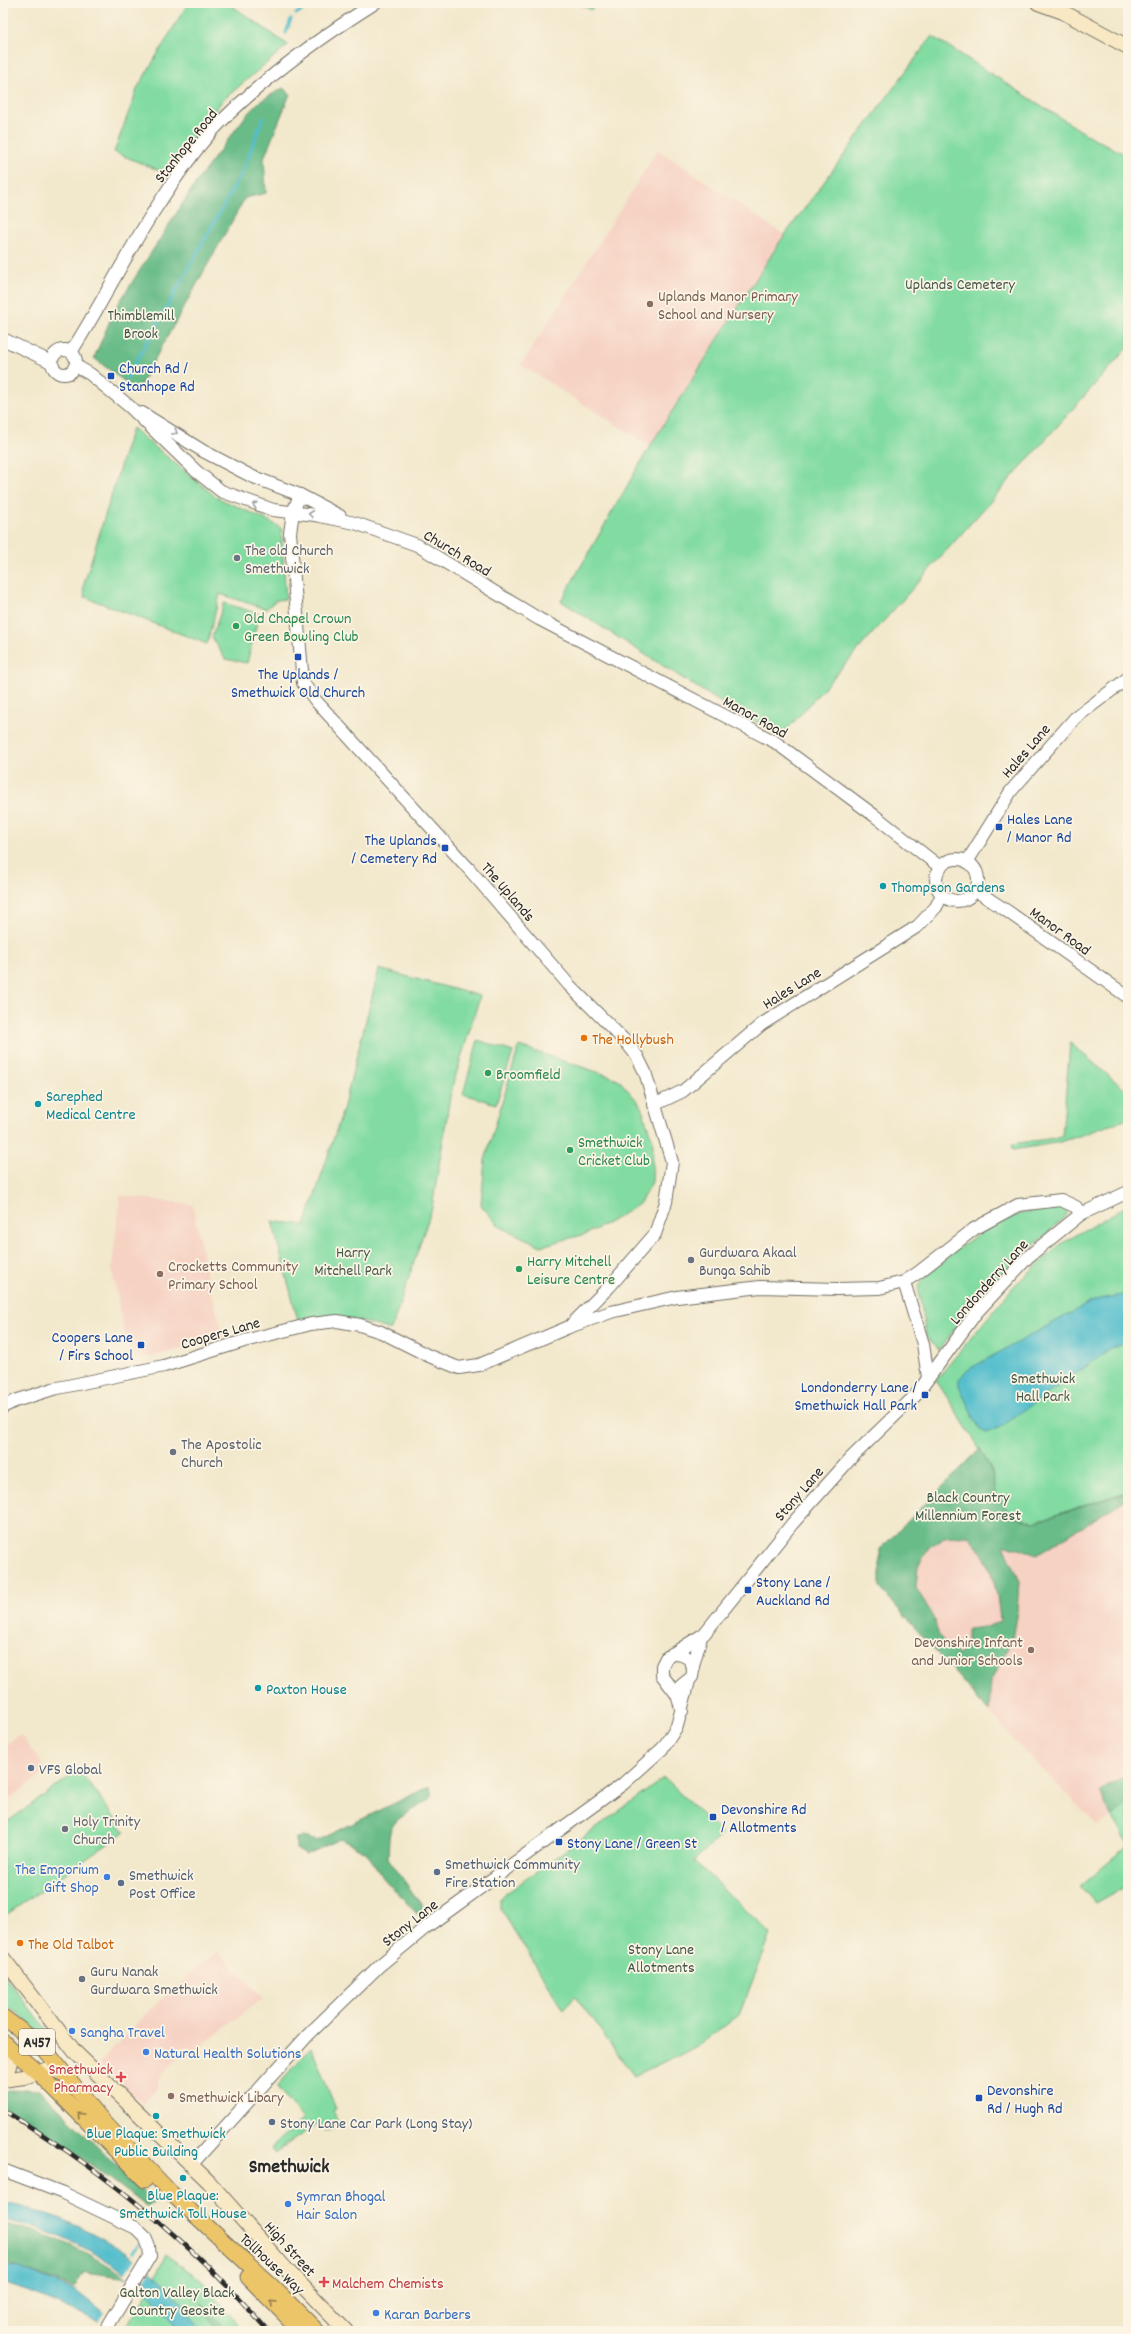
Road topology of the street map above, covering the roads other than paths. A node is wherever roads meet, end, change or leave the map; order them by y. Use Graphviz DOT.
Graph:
graph roads {
  1 [pos="375,3"];
  2 [pos="1038,3"];
  3 [pos="1059,8"];
  4 [pos="1128,47"];
  5 [pos="3,339"];
  6 [pos="71,352"];
  7 [pos="51,362"];
  8 [pos="76,366"];
  9 [pos="129,406"];
  10 [pos="300,495"];
  11 [pos="293,512"];
  12 [pos="355,523"];
  13 [pos="539,619"];
  14 [pos="1128,678"];
  15 [pos="967,862"];
  16 [pos="940,867"];
  17 [pos="975,890"];
  18 [pos="942,895"];
  19 [pos="1128,998"];
  20 [pos="654,1105"];
  21 [pos="1128,1192"];
  22 [pos="1081,1214"];
  23 [pos="904,1282"];
  24 [pos="610,1286"];
  25 [pos="611,1312"];
  26 [pos="569,1327"];
  27 [pos="923,1344"];
  28 [pos="942,1360"];
  29 [pos="928,1378"];
  30 [pos="3,1407"];
  31 [pos="701,1637"];
  32 [pos="672,1654"];
  33 [pos="693,1666"];
  34 [pos="689,1681"];
  35 [pos="668,1683"];
  36 [pos="682,1711"];
  37 [pos="3,1958"];
  38 [pos="3,2017"];
  39 [pos="3,2025"];
  40 [pos="6,2044"];
  41 [pos="39,2073"];
  42 [pos="64,2074"];
  43 [pos="3,2075"];
  44 [pos="3,2080"];
  45 [pos="191,2165"];
  46 [pos="3,2170"];
  47 [pos="105,2331"];
  48 [pos="301,2331"];
  49 [pos="317,2331"];
  50 [pos="346,2331"];
  1 -- 6 [label="street, Stanhope Road"];
  2 -- 3 [label="main road"];
  3 -- 4 [label="main road"];
  5 -- 7 [label="street"];
  6 -- 7 [label="street"];
  6 -- 8 [label="street"];
  7 -- 8 [label="street"];
  8 -- 9 [label="street, Church Road"];
  9 -- 10 [label="street, Church Road, one-way"];
  11 -- 9 [label="street, Church Road, one-way"];
  10 -- 11 [label="street"];
  10 -- 12 [label="street, Church Road"];
  12 -- 11 [label="street, Church Road, one-way"];
  11 -- 20 [label="street, The Uplands"];
  12 -- 13 [label="street, Church Road"];
  13 -- 16 [label="street, Manor Road"];
  14 -- 15 [label="street, Hales Lane"];
  15 -- 16 [label="street"];
  15 -- 17 [label="street"];
  16 -- 18 [label="street"];
  17 -- 18 [label="street"];
  17 -- 19 [label="street, Manor Road"];
  18 -- 20 [label="street, Hales Lane"];
  20 -- 24 [label="street, The Uplands"];
  21 -- 22 [label="street, Londonderry Lane"];
  22 -- 23 [label="street"];
  22 -- 28 [label="street, Londonderry Lane"];
  23 -- 25 [label="street"];
  23 -- 27 [label="street"];
  24 -- 25 [label="street"];
  24 -- 26 [label="street, The Uplands"];
  25 -- 26 [label="street"];
  26 -- 30 [label="street, Coopers Lane"];
  27 -- 28 [label="street"];
  27 -- 29 [label="street"];
  28 -- 29 [label="street, Londonderry Lane"];
  29 -- 31 [label="street, Stony Lane"];
  31 -- 32 [label="street, Stony Lane"];
  31 -- 33 [label="street, Stony Lane"];
  32 -- 33 [label="street"];
  32 -- 35 [label="street"];
  33 -- 34 [label="street"];
  34 -- 35 [label="street"];
  34 -- 36 [label="street, Stony Lane"];
  35 -- 36 [label="street"];
  36 -- 45 [label="street, Stony Lane"];
  37 -- 45 [label="main road, High Street"];
  38 -- 42 [label="main road, Tollhouse Way / A457"];
  39 -- 41 [label="main road"];
  40 -- 41 [label="main road, Tollhouse Way / A457"];
  40 -- 43 [label="main road"];
  41 -- 42 [label="main road"];
  41 -- 44 [label="main road"];
  48 -- 41 [label="main road, Tollhouse Way / A457, one-way"];
  42 -- 49 [label="main road, Tollhouse Way / A457"];
  45 -- 50 [label="main road, High Street"];
  46 -- 47 [label="street"];
}
